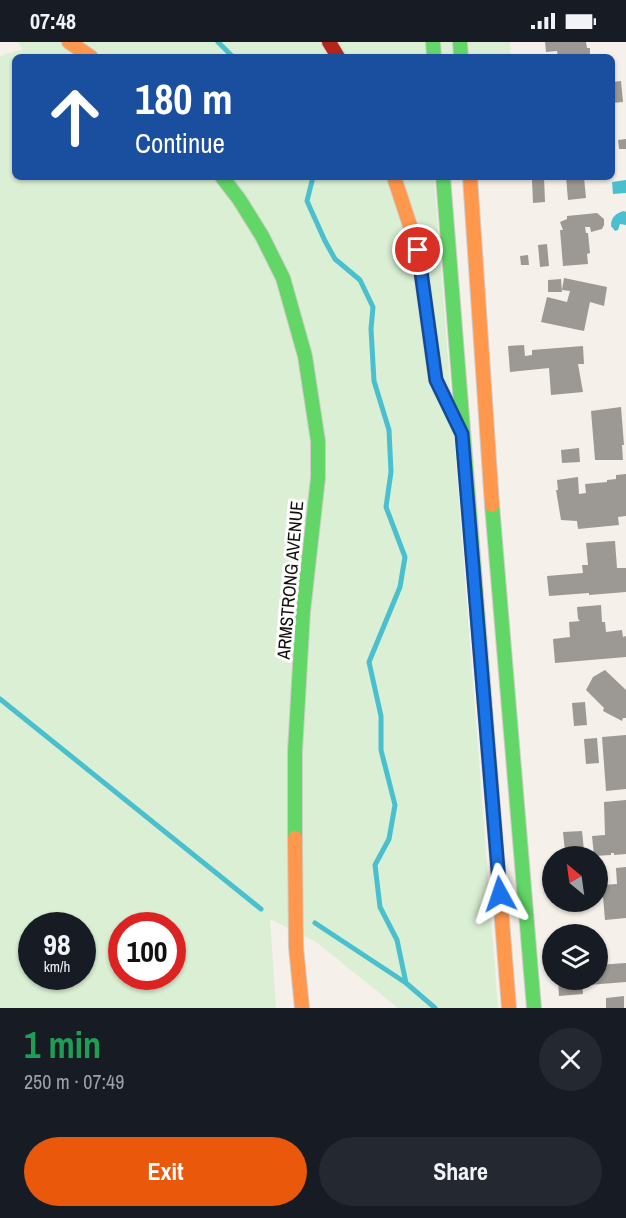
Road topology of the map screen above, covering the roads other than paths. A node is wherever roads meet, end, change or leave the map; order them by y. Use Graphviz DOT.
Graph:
graph roads {
  1 [pos="69,42"];
  2 [pos="87,54"];
  3 [pos="224,180"];
  4 [pos="395,180"];
  5 [pos="443,180"];
  6 [pos="470,180"];
  7 [pos="462,434"];
  8 [pos="532,964"];
  9 [pos="302,1008"];
  10 [pos="509,1008"];
  11 [pos="534,1008"];
  12 [pos="540,1008"];
  1 -- 2 [label="main road"];
  3 -- 9 [label="main road, ARMSTRONG AVENUE"];
  4 -- 7 [label="main road"];
  5 -- 7 [label="main road"];
  6 -- 8 [label="main road"];
  7 -- 10 [label="main road"];
  8 -- 11 [label="main road"];
  8 -- 12 [label="main road"];
}
